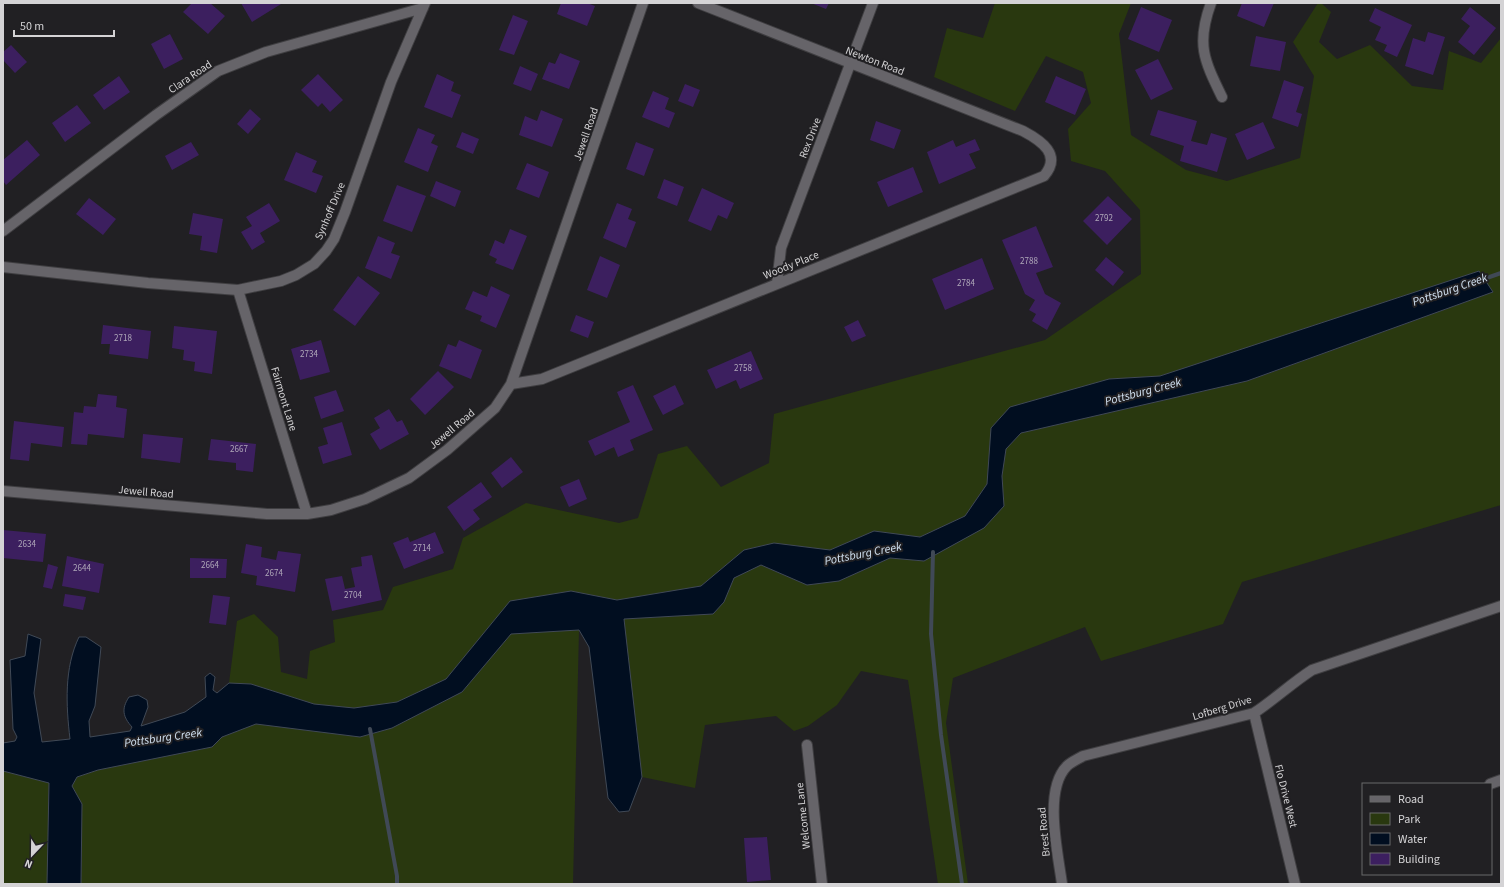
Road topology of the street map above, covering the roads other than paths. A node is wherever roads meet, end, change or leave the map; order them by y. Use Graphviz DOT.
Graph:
graph roads {
  1 [pos="643,3"];
  2 [pos="698,3"];
  3 [pos="873,3"];
  4 [pos="1211,3"];
  5 [pos="424,5"];
  6 [pos="850,64"];
  7 [pos="1222,97"];
  8 [pos="1043,143"];
  9 [pos="3,231"];
  10 [pos="3,267"];
  11 [pos="777,283"];
  12 [pos="238,290"];
  13 [pos="511,384"];
  14 [pos="3,491"];
  15 [pos="307,514"];
  16 [pos="1501,606"];
  17 [pos="1254,713"];
  18 [pos="807,745"];
  19 [pos="1058,777"];
  20 [pos="822,884"];
  21 [pos="1062,884"];
  22 [pos="1295,884"];
  1 -- 13 [label="street, Jewell Road"];
  2 -- 6 [label="street, Newton Road"];
  3 -- 6 [label="street, Rex Drive"];
  4 -- 7 [label="street"];
  5 -- 9 [label="street, Clara Road"];
  5 -- 12 [label="street, Synhoff Drive"];
  6 -- 8 [label="street, Newton Road"];
  6 -- 11 [label="street, Rex Drive"];
  8 -- 11 [label="street, Woody Place"];
  10 -- 12 [label="street, Synhoff Drive"];
  11 -- 13 [label="street, Woody Place"];
  12 -- 15 [label="street, Fairmont Lane"];
  13 -- 15 [label="street, Jewell Road"];
  14 -- 15 [label="street, Jewell Road"];
  16 -- 17 [label="street, Lofberg Drive"];
  17 -- 19 [label="street, Lofberg Drive"];
  17 -- 22 [label="street, Flo Drive West"];
  18 -- 20 [label="street, Welcome Lane"];
  19 -- 21 [label="street, Brest Road"];
}
